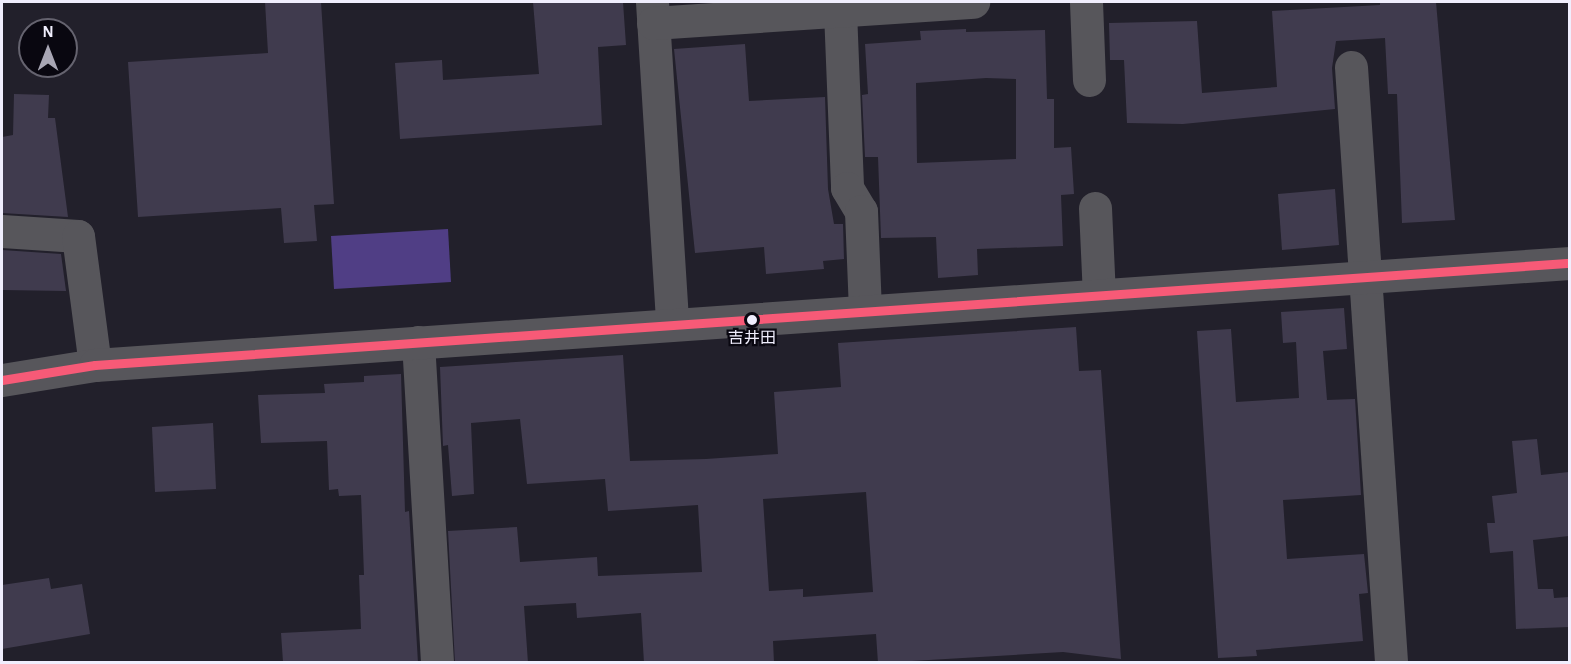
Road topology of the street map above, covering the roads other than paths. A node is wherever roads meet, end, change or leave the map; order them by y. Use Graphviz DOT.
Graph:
graph roads {
  1 [pos="973,2"];
  2 [pos="1086,2"];
  3 [pos="840,11"];
  4 [pos="652,12"];
  5 [pos="1351,67"];
  6 [pos="1089,81"];
  7 [pos="1095,208"];
  8 [pos="2,231"];
  9 [pos="1569,263"];
  10 [pos="1364,276"];
  11 [pos="1099,295"];
  12 [pos="865,311"];
  13 [pos="672,324"];
  14 [pos="418,342"];
  15 [pos="95,365"];
  16 [pos="2,380"];
  17 [pos="437,663"];
  18 [pos="1390,663"];
  1 -- 3 [label="street"];
  2 -- 6 [label="street"];
  3 -- 4 [label="street"];
  3 -- 12 [label="street"];
  4 -- 13 [label="street"];
  5 -- 10 [label="street"];
  7 -- 11 [label="street"];
  8 -- 15 [label="street"];
  9 -- 10 [label="street"];
  10 -- 11 [label="street"];
  10 -- 18 [label="street"];
  11 -- 12 [label="street"];
  12 -- 13 [label="street"];
  13 -- 14 [label="street"];
  14 -- 15 [label="street"];
  14 -- 17 [label="street"];
  15 -- 16 [label="street"];
}
